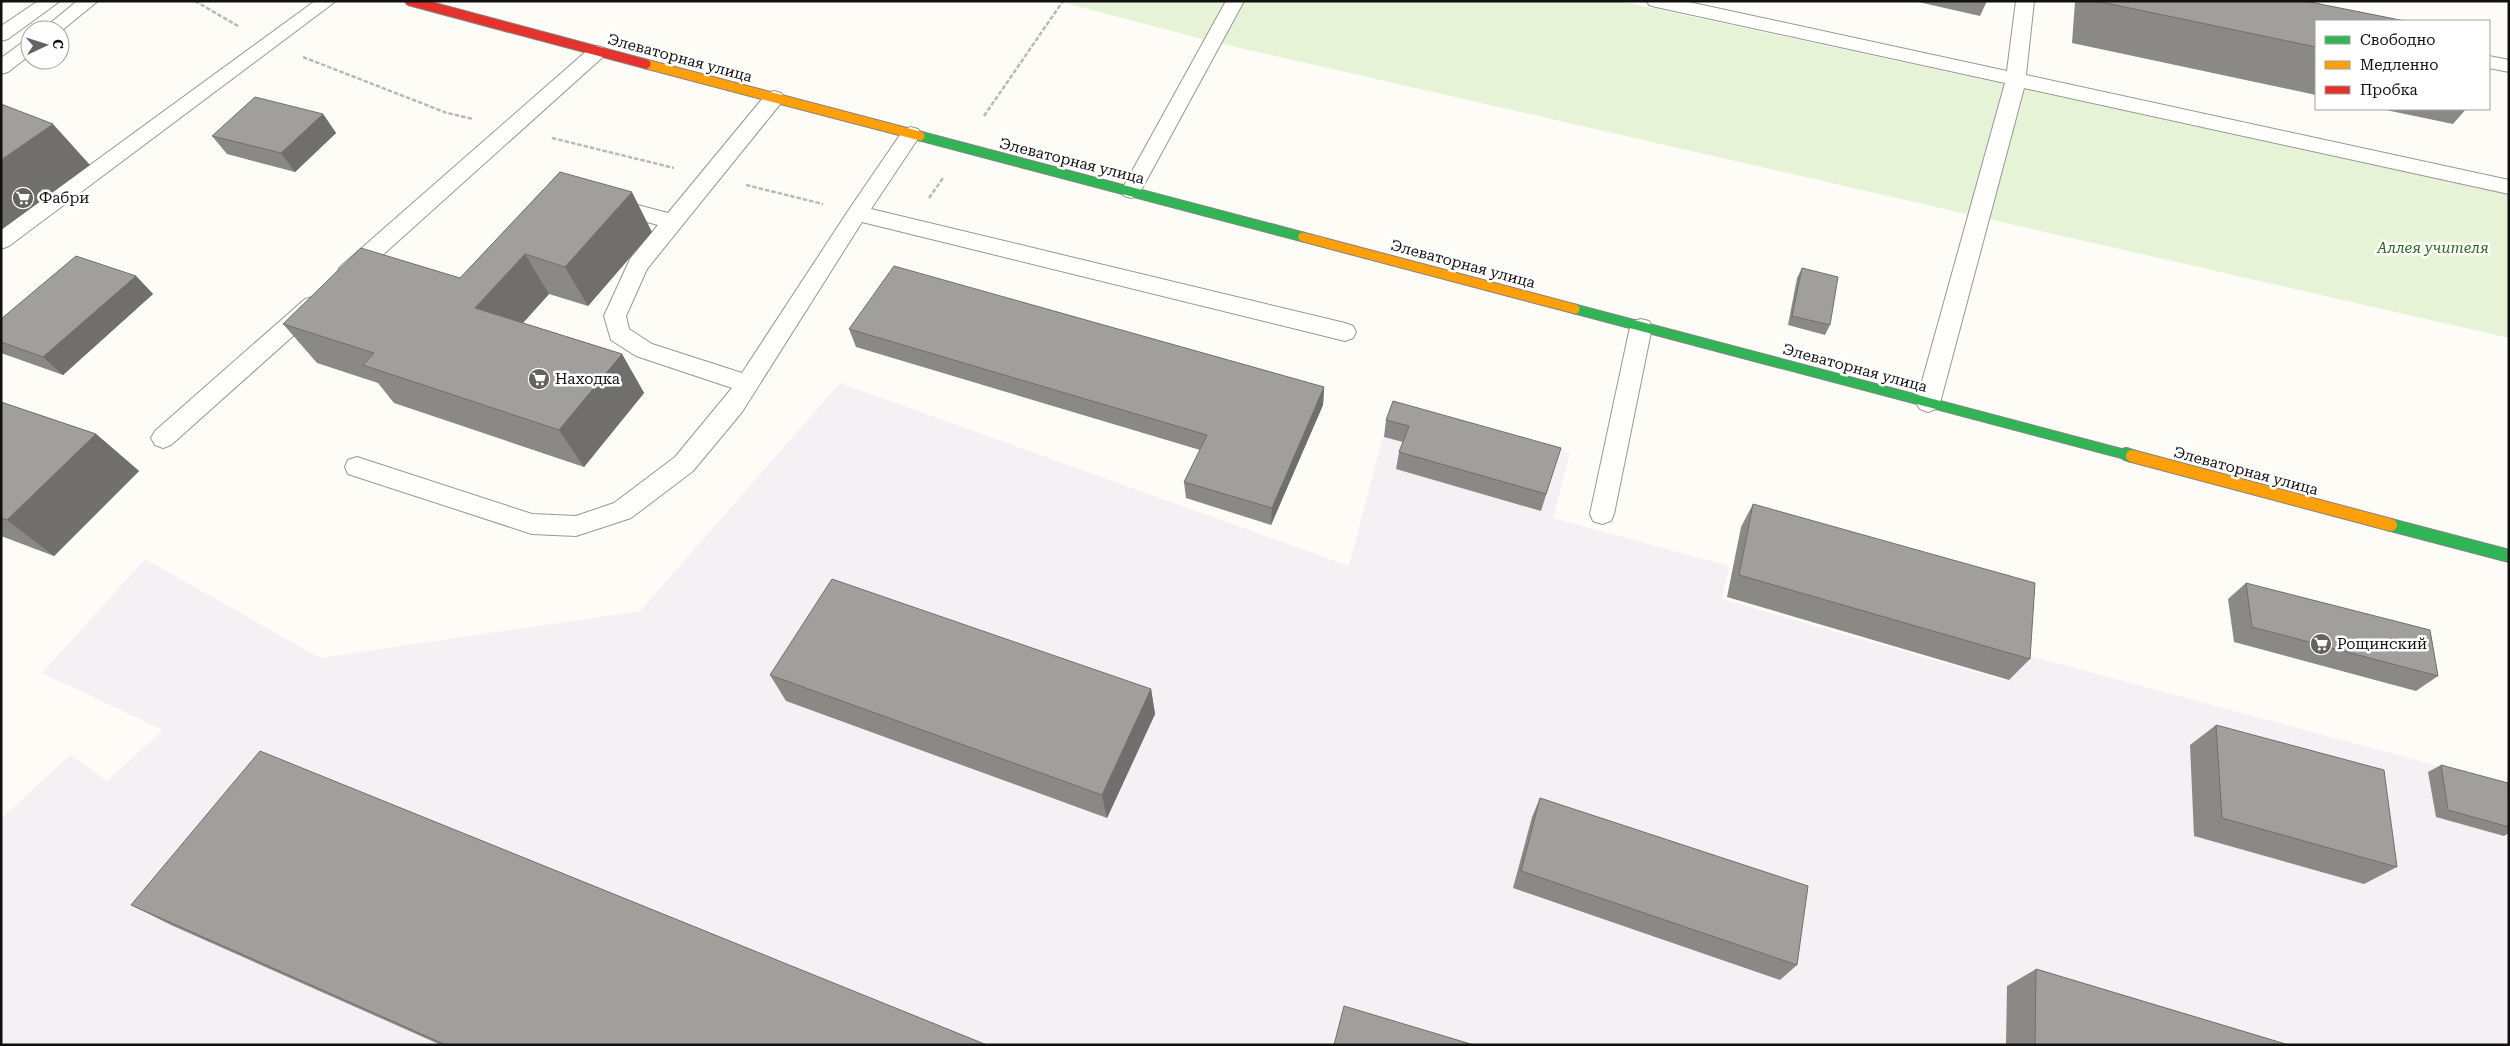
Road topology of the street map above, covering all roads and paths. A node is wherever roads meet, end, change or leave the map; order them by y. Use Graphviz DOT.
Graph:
graph roads {
  1 [pos="50,1"];
  2 [pos="88,1"];
  3 [pos="327,1"];
  4 [pos="410,1"];
  5 [pos="1063,1"];
  6 [pos="1235,1"];
  7 [pos="1656,1"];
  8 [pos="2026,1"];
  9 [pos="64,20"];
  10 [pos="1,35"];
  11 [pos="597,52"];
  12 [pos="20,54"];
  13 [pos="2490,62"];
  14 [pos="2509,66"];
  15 [pos="1,68"];
  16 [pos="2016,79"];
  17 [pos="774,98"];
  18 [pos="984,116"];
  19 [pos="911,134"];
  20 [pos="2509,187"];
  21 [pos="1131,191"];
  22 [pos="590,200"];
  23 [pos="857,212"];
  24 [pos="673,222"];
  25 [pos="1,241"];
  26 [pos="1640,327"];
  27 [pos="1345,332"];
  28 [pos="748,384"];
  29 [pos="1928,403"];
  30 [pos="163,438"];
  31 [pos="357,467"];
  32 [pos="1602,514"];
  33 [pos="2509,556"];
  1 -- 10 [label="lane"];
  2 -- 9 [label="lane"];
  3 -- 25 [label="lane"];
  4 -- 11 [label="main road, Элеваторная улица"];
  5 -- 18 [label="path"];
  6 -- 21 [label="lane"];
  7 -- 16 [label="lane"];
  8 -- 16 [label="lane"];
  11 -- 17 [label="main road, Элеваторная улица"];
  11 -- 30 [label="lane"];
  12 -- 15 [label="lane"];
  13 -- 14 [label="lane"];
  16 -- 20 [label="lane"];
  16 -- 29 [label="lane"];
  17 -- 19 [label="main road, Элеваторная улица"];
  17 -- 24 [label="lane"];
  19 -- 21 [label="main road, Элеваторная улица"];
  19 -- 23 [label="lane"];
  21 -- 26 [label="main road, Элеваторная улица"];
  22 -- 24 [label="lane"];
  23 -- 27 [label="lane"];
  23 -- 28 [label="lane"];
  24 -- 28 [label="lane"];
  26 -- 29 [label="main road, Элеваторная улица"];
  26 -- 32 [label="lane"];
  28 -- 31 [label="lane"];
  29 -- 33 [label="main road, Элеваторная улица"];
}
